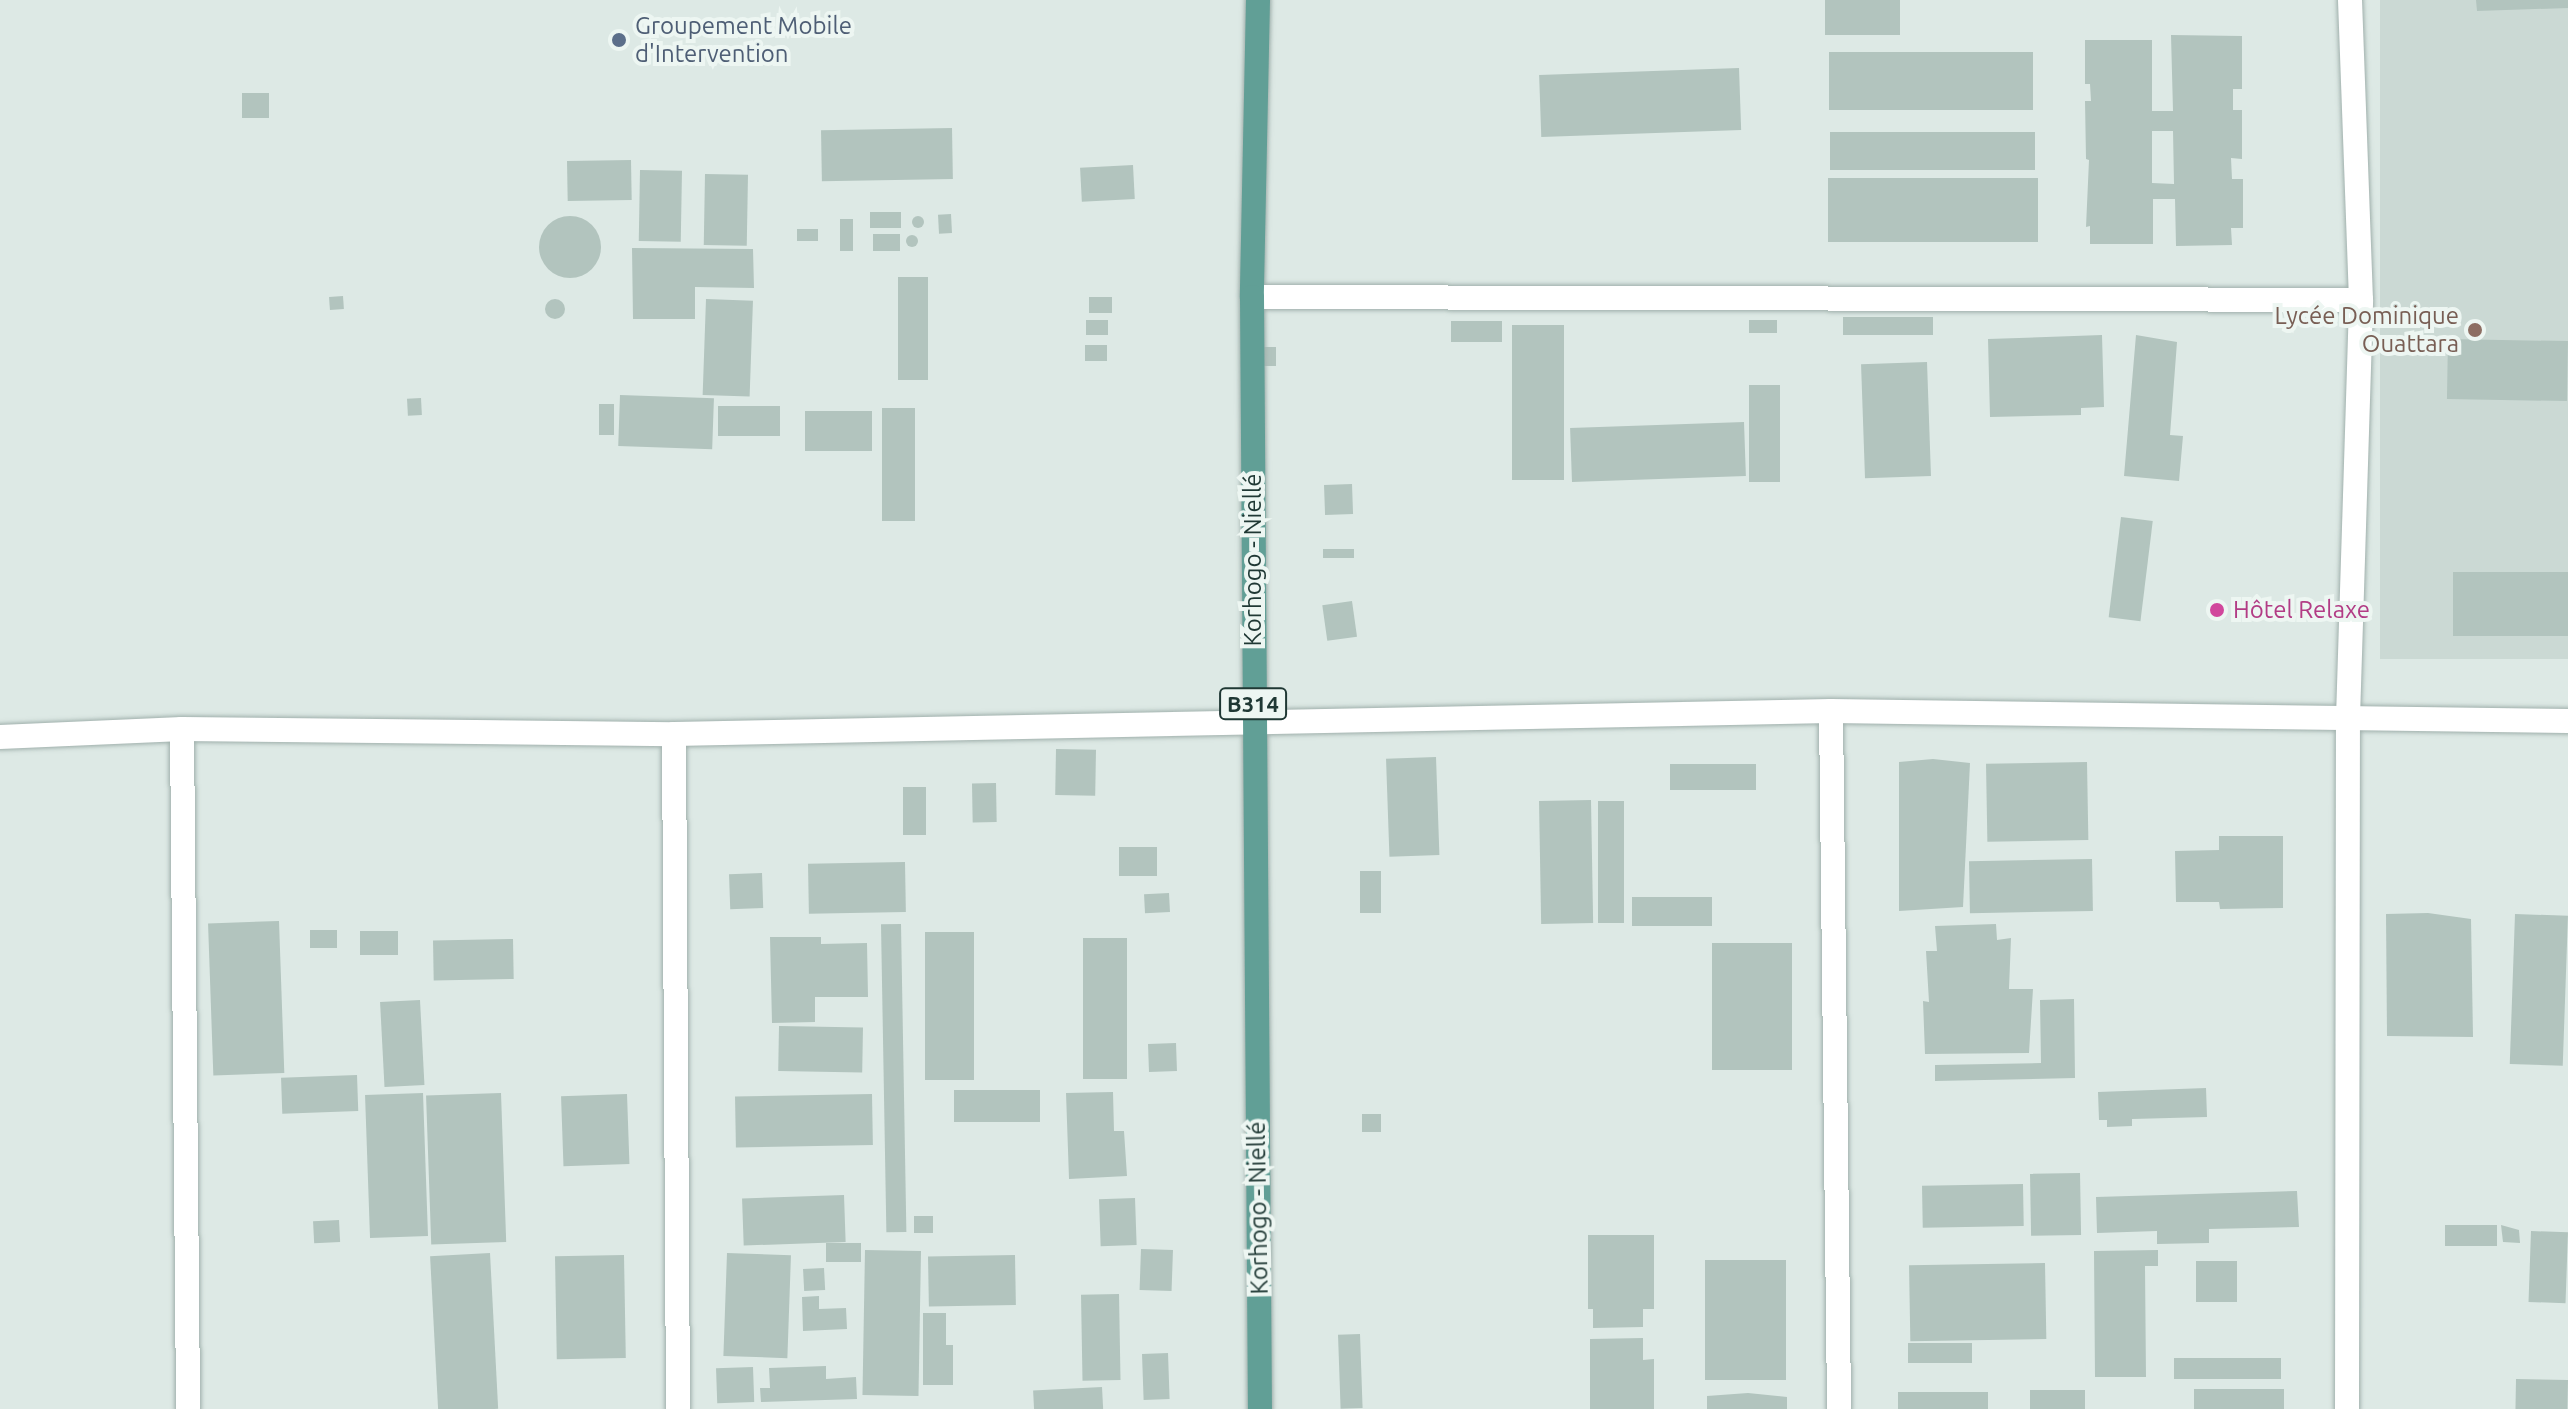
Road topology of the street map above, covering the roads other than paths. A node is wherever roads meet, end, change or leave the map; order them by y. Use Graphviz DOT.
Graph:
graph roads {
  1 [pos="1258,0"];
  2 [pos="2350,0"];
  3 [pos="1252,297"];
  4 [pos="2361,300"];
  5 [pos="1831,711"];
  6 [pos="2348,718"];
  7 [pos="1254,720"];
  8 [pos="2568,721"];
  9 [pos="182,729"];
  10 [pos="674,734"];
  11 [pos="0,737"];
  12 [pos="188,1409"];
  13 [pos="678,1409"];
  14 [pos="1260,1409"];
  15 [pos="1839,1409"];
  16 [pos="2347,1409"];
  1 -- 3 [label="main road, Korhogo - Niellé / B314"];
  2 -- 4 [label="street"];
  3 -- 4 [label="street"];
  3 -- 7 [label="main road, Korhogo - Niellé / B314"];
  4 -- 6 [label="street"];
  5 -- 6 [label="street"];
  5 -- 7 [label="street"];
  5 -- 15 [label="street"];
  6 -- 8 [label="street"];
  6 -- 16 [label="street"];
  7 -- 10 [label="street"];
  7 -- 14 [label="main road, Korhogo - Niellé / B314"];
  9 -- 10 [label="street"];
  9 -- 11 [label="street"];
  9 -- 12 [label="street"];
  10 -- 13 [label="street"];
}
